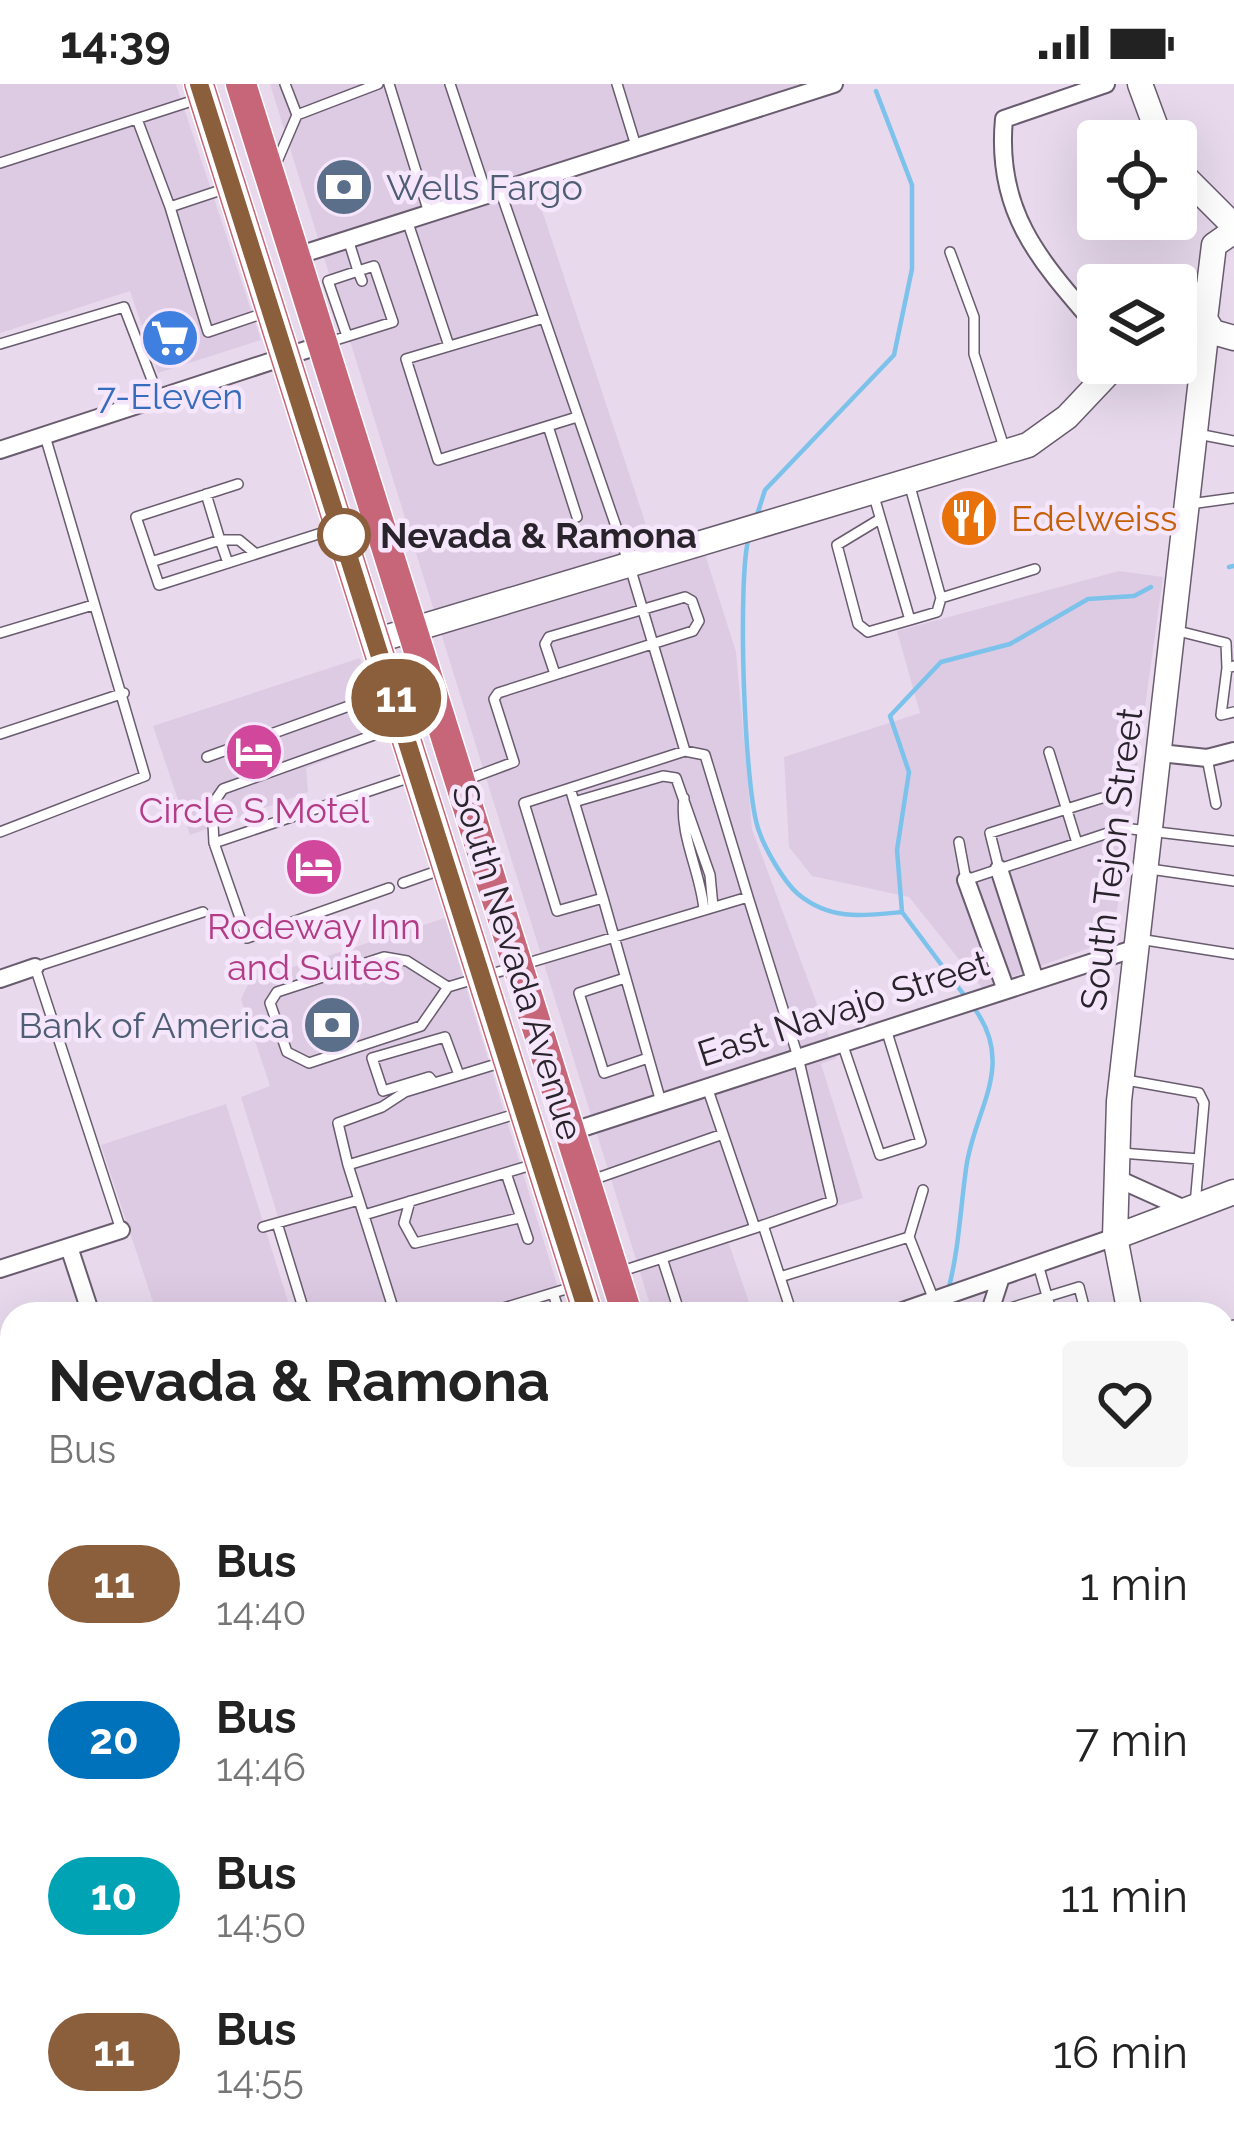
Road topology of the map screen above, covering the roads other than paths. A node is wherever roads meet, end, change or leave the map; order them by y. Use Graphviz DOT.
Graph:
graph roads {
  1 [pos="241,84"];
  2 [pos="285,84"];
  3 [pos="378,84"];
  4 [pos="389,84"];
  5 [pos="450,84"];
  6 [pos="617,84"];
  7 [pos="834,84"];
  8 [pos="1106,84"];
  9 [pos="1140,84"];
  10 [pos="201,90"];
  11 [pos="297,115"];
  12 [pos="137,118"];
  13 [pos="1153,120"];
  14 [pos="637,146"];
  15 [pos="0,163"];
  16 [pos="270,181"];
  17 [pos="232,187"];
  18 [pos="1197,192"];
  19 [pos="493,193"];
  20 [pos="170,207"];
  21 [pos="429,213"];
  22 [pos="407,220"];
  23 [pos="1227,234"];
  24 [pos="348,239"];
  25 [pos="950,252"];
  26 [pos="293,257"];
  27 [pos="360,276"];
  28 [pos="1208,289"];
  29 [pos="1197,298"];
  30 [pos="1077,305"];
  31 [pos="272,310"];
  32 [pos="544,318"];
  33 [pos="1197,324"];
  34 [pos="1207,324"];
  35 [pos="1234,340"];
  36 [pos="334,341"];
  37 [pos="0,344"];
  38 [pos="449,346"];
  39 [pos="287,356"];
  40 [pos="1097,384"];
  41 [pos="159,398"];
  42 [pos="577,417"];
  43 [pos="1199,424"];
  44 [pos="548,426"];
  45 [pos="45,436"];
  46 [pos="1234,441"];
  47 [pos="0,450"];
  48 [pos="1006,452"];
  49 [pos="908,482"];
  50 [pos="238,484"];
  51 [pos="873,493"];
  52 [pos="206,494"];
  53 [pos="1234,498"];
  54 [pos="1190,504"];
  55 [pos="577,517"];
  56 [pos="880,519"];
  57 [pos="342,526"];
  58 [pos="220,540"];
  59 [pos="256,554"];
  60 [pos="151,562"];
  61 [pos="228,563"];
  62 [pos="630,567"];
  63 [pos="1034,569"];
  64 [pos="941,598"];
  65 [pos="93,605"];
  66 [pos="643,609"];
  67 [pos="910,620"];
  68 [pos="412,630"];
  69 [pos="1174,630"];
  70 [pos="0,633"];
  71 [pos="377,640"];
  72 [pos="653,642"];
  73 [pos="1230,667"];
  74 [pos="555,674"];
  75 [pos="393,690"];
  76 [pos="124,693"];
  77 [pos="1234,712"];
  78 [pos="404,724"];
  79 [pos="0,734"];
  80 [pos="685,752"];
  81 [pos="1049,752"];
  82 [pos="1234,752"];
  83 [pos="1160,753"];
  84 [pos="207,757"];
  85 [pos="1207,758"];
  86 [pos="419,775"];
  87 [pos="461,782"];
  88 [pos="570,788"];
  89 [pos="1121,792"];
  90 [pos="574,802"];
  91 [pos="1216,803"];
  92 [pos="1067,809"];
  93 [pos="1151,828"];
  94 [pos="0,832"];
  95 [pos="1234,841"];
  96 [pos="959,842"];
  97 [pos="214,843"];
  98 [pos="1077,843"];
  99 [pos="448,868"];
  100 [pos="999,869"];
  101 [pos="1146,869"];
  102 [pos="966,880"];
  103 [pos="1234,881"];
  104 [pos="403,883"];
  105 [pos="389,888"];
  106 [pos="603,898"];
  107 [pos="748,898"];
  108 [pos="708,908"];
  109 [pos="203,912"];
  110 [pos="614,935"];
  111 [pos="1137,944"];
  112 [pos="1234,954"];
  113 [pos="519,966"];
  114 [pos="35,967"];
  115 [pos="482,977"];
  116 [pos="0,979"];
  117 [pos="622,979"];
  118 [pos="1035,980"];
  119 [pos="448,987"];
  120 [pos="1006,989"];
  121 [pos="886,1029"];
  122 [pos="842,1043"];
  123 [pos="507,1056"];
  124 [pos="798,1057"];
  125 [pos="648,1058"];
  126 [pos="459,1075"];
  127 [pos="1120,1079"];
  128 [pos="434,1083"];
  129 [pos="707,1087"];
  130 [pos="662,1102"];
  131 [pos="524,1112"];
  132 [pos="570,1132"];
  133 [pos="723,1135"];
  134 [pos="1199,1159"];
  135 [pos="540,1163"];
  136 [pos="348,1165"];
  137 [pos="1117,1166"];
  138 [pos="506,1173"];
  139 [pos="586,1183"];
  140 [pos="922,1190"];
  141 [pos="1234,1192"];
  142 [pos="359,1200"];
  143 [pos="410,1201"];
  144 [pos="1191,1209"];
  145 [pos="364,1215"];
  146 [pos="520,1218"];
  147 [pos="277,1223"];
  148 [pos="263,1227"];
  149 [pos="759,1227"];
  150 [pos="121,1230"];
  151 [pos="909,1237"];
  152 [pos="1115,1237"];
  153 [pos="528,1239"];
  154 [pos="69,1246"];
  155 [pos="662,1258"];
  156 [pos="610,1259"];
  157 [pos="1038,1264"];
  158 [pos="0,1269"];
  159 [pos="780,1277"];
  160 [pos="1001,1277"];
  161 [pos="573,1297"];
  162 [pos="1047,1297"];
  163 [pos="87,1302"];
  164 [pos="301,1302"];
  165 [pos="391,1302"];
  166 [pos="623,1302"];
  167 [pos="676,1302"];
  168 [pos="788,1302"];
  169 [pos="928,1302"];
  170 [pos="994,1302"];
  171 [pos="1030,1302"];
  172 [pos="1048,1302"];
  173 [pos="1082,1302"];
  174 [pos="1128,1302"];
  1 -- 16 [label="highway, South Nevada Avenue"];
  2 -- 11 [label="lane"];
  3 -- 11 [label="lane"];
  4 -- 21 [label="lane"];
  5 -- 19 [label="lane"];
  6 -- 14 [label="lane"];
  7 -- 14 [label="street"];
  8 -- 30 [label="street"];
  9 -- 13 [label="main road"];
  10 -- 12 [label="lane"];
  10 -- 17 [label="highway, South Nevada Avenue"];
  11 -- 16 [label="lane"];
  12 -- 15 [label="lane"];
  12 -- 20 [label="lane"];
  14 -- 19 [label="street"];
  16 -- 26 [label="highway, South Nevada Avenue"];
  17 -- 20 [label="lane"];
  17 -- 26 [label="highway"];
  17 -- 31 [label="highway, South Nevada Avenue"];
  18 -- 23 [label="main road"];
  19 -- 21 [label="street"];
  19 -- 32 [label="lane"];
  20 -- 31 [label="lane"];
  21 -- 22 [label="street"];
  22 -- 24 [label="street"];
  22 -- 38 [label="lane"];
  23 -- 28 [label="main road, South Tejon Street"];
  24 -- 26 [label="street"];
  24 -- 27 [label="lane"];
  25 -- 48 [label="lane"];
  26 -- 36 [label="highway, South Nevada Avenue"];
  27 -- 36 [label="lane"];
  27 -- 36 [label="lane"];
  28 -- 29 [label="main road"];
  28 -- 34 [label="main road, South Tejon Street"];
  31 -- 39 [label="highway, South Nevada Avenue"];
  32 -- 38 [label="lane"];
  32 -- 42 [label="lane"];
  33 -- 34 [label="main road"];
  34 -- 35 [label="main road"];
  34 -- 43 [label="main road, South Tejon Street"];
  35 -- 43 [label="main road"];
  36 -- 39 [label="street"];
  36 -- 68 [label="highway, South Nevada Avenue"];
  37 -- 41 [label="lane"];
  38 -- 44 [label="lane"];
  39 -- 41 [label="street"];
  39 -- 57 [label="highway, South Nevada Avenue"];
  40 -- 48 [label="main road"];
  41 -- 45 [label="street"];
  42 -- 44 [label="lane"];
  42 -- 62 [label="lane"];
  43 -- 46 [label="lane"];
  43 -- 54 [label="main road, South Tejon Street"];
  44 -- 55 [label="lane"];
  45 -- 47 [label="street"];
  45 -- 65 [label="lane"];
  48 -- 49 [label="main road"];
  49 -- 51 [label="main road"];
  49 -- 64 [label="lane"];
  50 -- 52 [label="lane"];
  51 -- 56 [label="lane"];
  51 -- 62 [label="main road"];
  52 -- 58 [label="lane"];
  52 -- 60 [label="lane"];
  53 -- 54 [label="lane"];
  54 -- 69 [label="main road, South Tejon Street"];
  56 -- 67 [label="lane"];
  56 -- 67 [label="lane"];
  57 -- 59 [label="lane"];
  57 -- 71 [label="highway, South Nevada Avenue"];
  58 -- 59 [label="lane"];
  58 -- 60 [label="lane"];
  58 -- 61 [label="lane"];
  59 -- 61 [label="lane"];
  60 -- 61 [label="lane"];
  62 -- 66 [label="lane"];
  62 -- 68 [label="main road"];
  63 -- 64 [label="lane"];
  64 -- 67 [label="lane"];
  65 -- 70 [label="lane"];
  65 -- 76 [label="lane"];
  66 -- 72 [label="lane"];
  66 -- 72 [label="lane"];
  66 -- 74 [label="lane"];
  68 -- 71 [label="main road"];
  68 -- 87 [label="highway, South Nevada Avenue"];
  69 -- 73 [label="lane"];
  69 -- 83 [label="main road, South Tejon Street"];
  71 -- 75 [label="highway, South Nevada Avenue"];
  72 -- 74 [label="lane"];
  72 -- 80 [label="lane"];
  73 -- 77 [label="lane"];
  74 -- 87 [label="lane"];
  75 -- 78 [label="highway, South Nevada Avenue"];
  75 -- 84 [label="lane"];
  76 -- 79 [label="lane"];
  76 -- 94 [label="lane"];
  78 -- 86 [label="highway, South Nevada Avenue"];
  78 -- 97 [label="lane"];
  80 -- 88 [label="lane"];
  80 -- 107 [label="lane"];
  81 -- 92 [label="lane"];
  82 -- 85 [label="street"];
  83 -- 85 [label="street"];
  83 -- 93 [label="main road, South Tejon Street"];
  85 -- 91 [label="lane"];
  86 -- 97 [label="lane"];
  86 -- 99 [label="highway, South Nevada Avenue"];
  87 -- 113 [label="highway, South Nevada Avenue"];
  88 -- 90 [label="lane"];
  88 -- 106 [label="lane"];
  89 -- 92 [label="lane"];
  90 -- 106 [label="lane"];
  90 -- 108 [label="lane"];
  92 -- 98 [label="lane"];
  92 -- 100 [label="lane"];
  93 -- 95 [label="lane"];
  93 -- 98 [label="lane"];
  93 -- 101 [label="main road, South Tejon Street"];
  96 -- 102 [label="lane"];
  97 -- 105 [label="lane"];
  98 -- 100 [label="lane"];
  99 -- 104 [label="lane"];
  99 -- 115 [label="highway, South Nevada Avenue"];
  100 -- 102 [label="lane"];
  100 -- 118 [label="street"];
  101 -- 103 [label="lane"];
  101 -- 111 [label="main road, South Tejon Street"];
  102 -- 120 [label="street"];
  106 -- 110 [label="lane"];
  107 -- 108 [label="lane"];
  107 -- 124 [label="lane"];
  108 -- 110 [label="lane"];
  109 -- 114 [label="lane"];
  110 -- 113 [label="lane"];
  110 -- 117 [label="lane"];
  111 -- 112 [label="lane"];
  111 -- 118 [label="street, East Navajo Street"];
  111 -- 127 [label="main road, South Tejon Street"];
  113 -- 115 [label="lane"];
  113 -- 132 [label="highway, South Nevada Avenue"];
  114 -- 116 [label="street"];
  114 -- 150 [label="lane"];
  115 -- 119 [label="lane"];
  115 -- 123 [label="highway, South Nevada Avenue"];
  117 -- 125 [label="lane"];
  117 -- 125 [label="lane"];
  118 -- 120 [label="street, East Navajo Street"];
  119 -- 119 [label="lane"];
  120 -- 121 [label="street, East Navajo Street"];
  121 -- 122 [label="street, East Navajo Street"];
  121 -- 122 [label="lane"];
  122 -- 124 [label="street, East Navajo Street"];
  123 -- 126 [label="lane"];
  123 -- 131 [label="highway, South Nevada Avenue"];
  123 -- 132 [label="highway"];
  124 -- 129 [label="street, East Navajo Street"];
  124 -- 149 [label="lane"];
  125 -- 130 [label="lane"];
  126 -- 128 [label="lane"];
  126 -- 128 [label="lane"];
  127 -- 134 [label="lane"];
  127 -- 137 [label="main road, South Tejon Street"];
  128 -- 136 [label="lane"];
  129 -- 130 [label="street, East Navajo Street"];
  129 -- 133 [label="lane"];
  130 -- 132 [label="street, East Navajo Street"];
  131 -- 135 [label="highway, South Nevada Avenue"];
  131 -- 136 [label="lane"];
  132 -- 139 [label="highway, South Nevada Avenue"];
  133 -- 139 [label="lane"];
  133 -- 149 [label="lane"];
  134 -- 137 [label="lane"];
  134 -- 144 [label="lane"];
  135 -- 138 [label="lane"];
  135 -- 156 [label="highway"];
  135 -- 161 [label="highway, South Nevada Avenue"];
  136 -- 142 [label="lane"];
  137 -- 144 [label="street"];
  137 -- 152 [label="main road, South Tejon Street"];
  138 -- 143 [label="lane"];
  138 -- 146 [label="lane"];
  139 -- 156 [label="highway, South Nevada Avenue"];
  140 -- 151 [label="lane"];
  141 -- 144 [label="main road"];
  142 -- 145 [label="lane"];
  142 -- 147 [label="lane"];
  143 -- 145 [label="lane"];
  143 -- 146 [label="lane"];
  144 -- 152 [label="main road"];
  145 -- 165 [label="lane"];
  146 -- 153 [label="lane"];
  147 -- 148 [label="lane"];
  147 -- 164 [label="lane"];
  149 -- 155 [label="lane"];
  149 -- 159 [label="lane"];
  150 -- 154 [label="street"];
  151 -- 159 [label="lane"];
  151 -- 169 [label="lane"];
  152 -- 157 [label="street"];
  152 -- 174 [label="main road, South Tejon Street"];
  154 -- 158 [label="street"];
  154 -- 163 [label="street"];
  155 -- 156 [label="lane"];
  155 -- 167 [label="lane"];
  156 -- 166 [label="highway, South Nevada Avenue"];
  157 -- 160 [label="street"];
  157 -- 162 [label="lane"];
  159 -- 168 [label="lane"];
  160 -- 169 [label="street"];
  160 -- 170 [label="street"];
  162 -- 171 [label="lane"];
  162 -- 172 [label="lane"];
  162 -- 173 [label="lane"];
}
